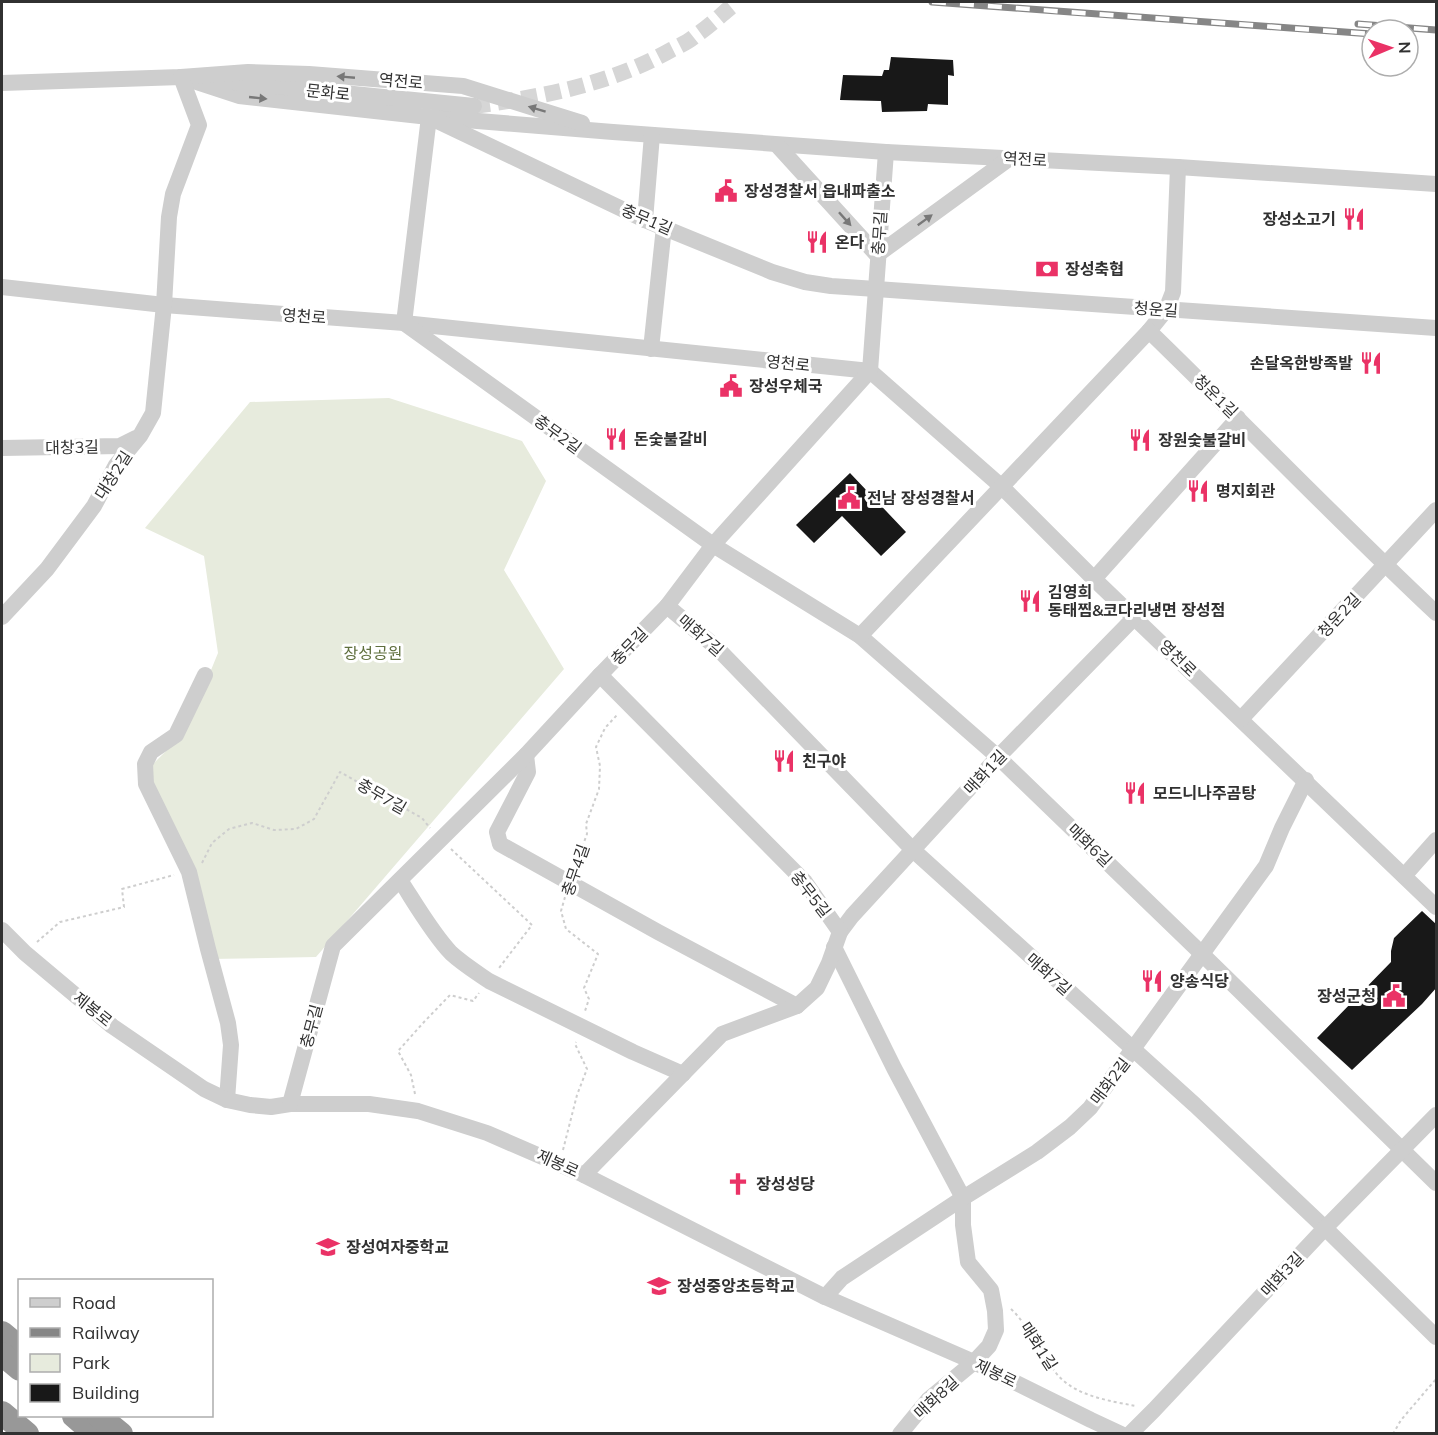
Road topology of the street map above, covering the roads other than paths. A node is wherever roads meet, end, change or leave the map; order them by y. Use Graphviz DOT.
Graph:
graph roads {
  1 [pos="181,77"];
  2 [pos="2,83"];
  3 [pos="474,106"];
  4 [pos="429,117"];
  5 [pos="613,132"];
  6 [pos="652,135"];
  7 [pos="777,145"];
  8 [pos="886,152"];
  9 [pos="1010,158"];
  10 [pos="1178,167"];
  11 [pos="1437,184"];
  12 [pos="645,220"];
  13 [pos="664,227"];
  14 [pos="878,255"];
  15 [pos="2,287"];
  16 [pos="876,289"];
  17 [pos="164,305"];
  18 [pos="1166,310"];
  19 [pos="404,323"];
  20 [pos="1437,328"];
  21 [pos="1149,331"];
  22 [pos="651,349"];
  23 [pos="870,371"];
  24 [pos="1238,418"];
  25 [pos="140,436"];
  26 [pos="2,448"];
  27 [pos="1002,488"];
  28 [pos="1437,510"];
  29 [pos="712,545"];
  30 [pos="1385,565"];
  31 [pos="1094,579"];
  32 [pos="668,606"];
  33 [pos="1437,613"];
  34 [pos="2,617"];
  35 [pos="1135,617"];
  36 [pos="860,636"];
  37 [pos="205,675"];
  38 [pos="600,675"];
  39 [pos="1241,719"];
  40 [pos="526,755"];
  41 [pos="998,757"];
  42 [pos="1306,780"];
  43 [pos="1437,840"];
  44 [pos="913,850"];
  45 [pos="1404,876"];
  46 [pos="400,880"];
  47 [pos="1437,907"];
  48 [pos="2,930"];
  49 [pos="837,939"];
  50 [pos="1202,954"];
  51 [pos="797,1006"];
  52 [pos="1133,1050"];
  53 [pos="683,1074"];
  54 [pos="227,1100"];
  55 [pos="290,1104"];
  56 [pos="1437,1115"];
  57 [pos="1403,1150"];
  58 [pos="584,1175"];
  59 [pos="1437,1183"];
  60 [pos="963,1198"];
  61 [pos="1326,1228"];
  62 [pos="825,1297"];
  63 [pos="2,1333"];
  64 [pos="1437,1337"];
  65 [pos="18,1346"];
  66 [pos="2,1354"];
  67 [pos="974,1362"];
  68 [pos="18,1367"];
  69 [pos="2,1413"];
  70 [pos="75,1417"];
  71 [pos="100,1417"];
  72 [pos="27,1434"];
  73 [pos="95,1434"];
  74 [pos="121,1434"];
  75 [pos="900,1434"];
  76 [pos="1121,1434"];
  77 [pos="1130,1434"];
  1 -- 2 [label="street, 역전로"];
  1 -- 3 [label="street, 문화로"];
  1 -- 4 [label="street, 역전로, one-way"];
  5 -- 1 [label="street, 역전로, one-way"];
  1 -- 17 [label="street, 대창2길"];
  4 -- 5 [label="street, 역전로"];
  4 -- 12 [label="street, 충무1길"];
  4 -- 19 [label="street"];
  5 -- 6 [label="street, 역전로"];
  6 -- 7 [label="street, 역전로"];
  6 -- 12 [label="street"];
  7 -- 8 [label="street, 역전로"];
  7 -- 14 [label="street, one-way"];
  8 -- 9 [label="street, 역전로"];
  8 -- 14 [label="street, 충무길"];
  9 -- 10 [label="street, 역전로"];
  14 -- 9 [label="street, one-way"];
  10 -- 11 [label="street, 역전로"];
  10 -- 18 [label="street"];
  12 -- 13 [label="street, 충무1길"];
  13 -- 16 [label="street, 충무1길"];
  13 -- 22 [label="street"];
  14 -- 16 [label="street, 충무길"];
  15 -- 17 [label="street, 영천로"];
  16 -- 18 [label="street, 청운길"];
  16 -- 23 [label="street, 충무길"];
  17 -- 19 [label="street, 영천로"];
  17 -- 25 [label="street, 대창2길"];
  18 -- 20 [label="street, 청운길"];
  18 -- 21 [label="street"];
  19 -- 22 [label="street, 영천로"];
  19 -- 29 [label="street, 충무2길"];
  21 -- 24 [label="street, 청운1길"];
  21 -- 27 [label="street"];
  22 -- 23 [label="street, 영천로"];
  23 -- 27 [label="street, 영천로"];
  23 -- 29 [label="street, 충무길"];
  24 -- 30 [label="street, 청운1길"];
  24 -- 31 [label="street"];
  25 -- 26 [label="street, 대창3길"];
  25 -- 34 [label="street, 대창2길"];
  27 -- 31 [label="street, 영천로"];
  27 -- 36 [label="street"];
  28 -- 30 [label="street, 청운2길"];
  29 -- 32 [label="street, 충무길"];
  29 -- 36 [label="street, 매화6길"];
  30 -- 33 [label="street, 청운1길"];
  30 -- 39 [label="street, 청운2길"];
  31 -- 35 [label="street, 영천로"];
  32 -- 38 [label="street, 충무길"];
  32 -- 44 [label="street, 매화7길"];
  35 -- 39 [label="street, 영천로"];
  35 -- 41 [label="street, 매화1길"];
  36 -- 41 [label="street, 매화6길"];
  37 -- 54 [label="street"];
  38 -- 40 [label="street, 충무길"];
  38 -- 49 [label="street, 충무5길"];
  39 -- 42 [label="street, 영천로"];
  40 -- 46 [label="street, 충무길"];
  40 -- 51 [label="street"];
  41 -- 44 [label="street, 매화1길"];
  41 -- 50 [label="street, 매화6길"];
  42 -- 45 [label="street, 영천로"];
  42 -- 50 [label="street, 매화2길"];
  43 -- 45 [label="street"];
  44 -- 49 [label="street, 매화1길"];
  44 -- 52 [label="street, 매화7길"];
  45 -- 47 [label="street, 영천로"];
  46 -- 53 [label="street"];
  46 -- 55 [label="street, 충무길"];
  48 -- 54 [label="street, 제봉로"];
  49 -- 51 [label="street"];
  49 -- 60 [label="street, 충무5길"];
  50 -- 52 [label="street, 매화2길"];
  50 -- 57 [label="street, 매화6길"];
  51 -- 53 [label="street"];
  52 -- 60 [label="street, 매화2길"];
  52 -- 61 [label="street, 매화7길"];
  53 -- 58 [label="street"];
  54 -- 55 [label="street, 제봉로"];
  55 -- 58 [label="street, 제봉로"];
  56 -- 57 [label="street, 매화3길"];
  57 -- 59 [label="street, 매화6길"];
  57 -- 61 [label="street, 매화3길"];
  58 -- 62 [label="street, 제봉로"];
  60 -- 62 [label="street, 매화2길"];
  60 -- 67 [label="street, 매화8길"];
  61 -- 64 [label="street, 매화7길"];
  61 -- 77 [label="street, 매화3길"];
  62 -- 67 [label="street, 제봉로"];
  63 -- 65 [label="highway"];
  66 -- 68 [label="highway"];
  67 -- 75 [label="street, 매화8길"];
  67 -- 76 [label="street, 제봉로"];
  69 -- 72 [label="highway"];
  70 -- 73 [label="highway"];
  71 -- 74 [label="highway"];
}
